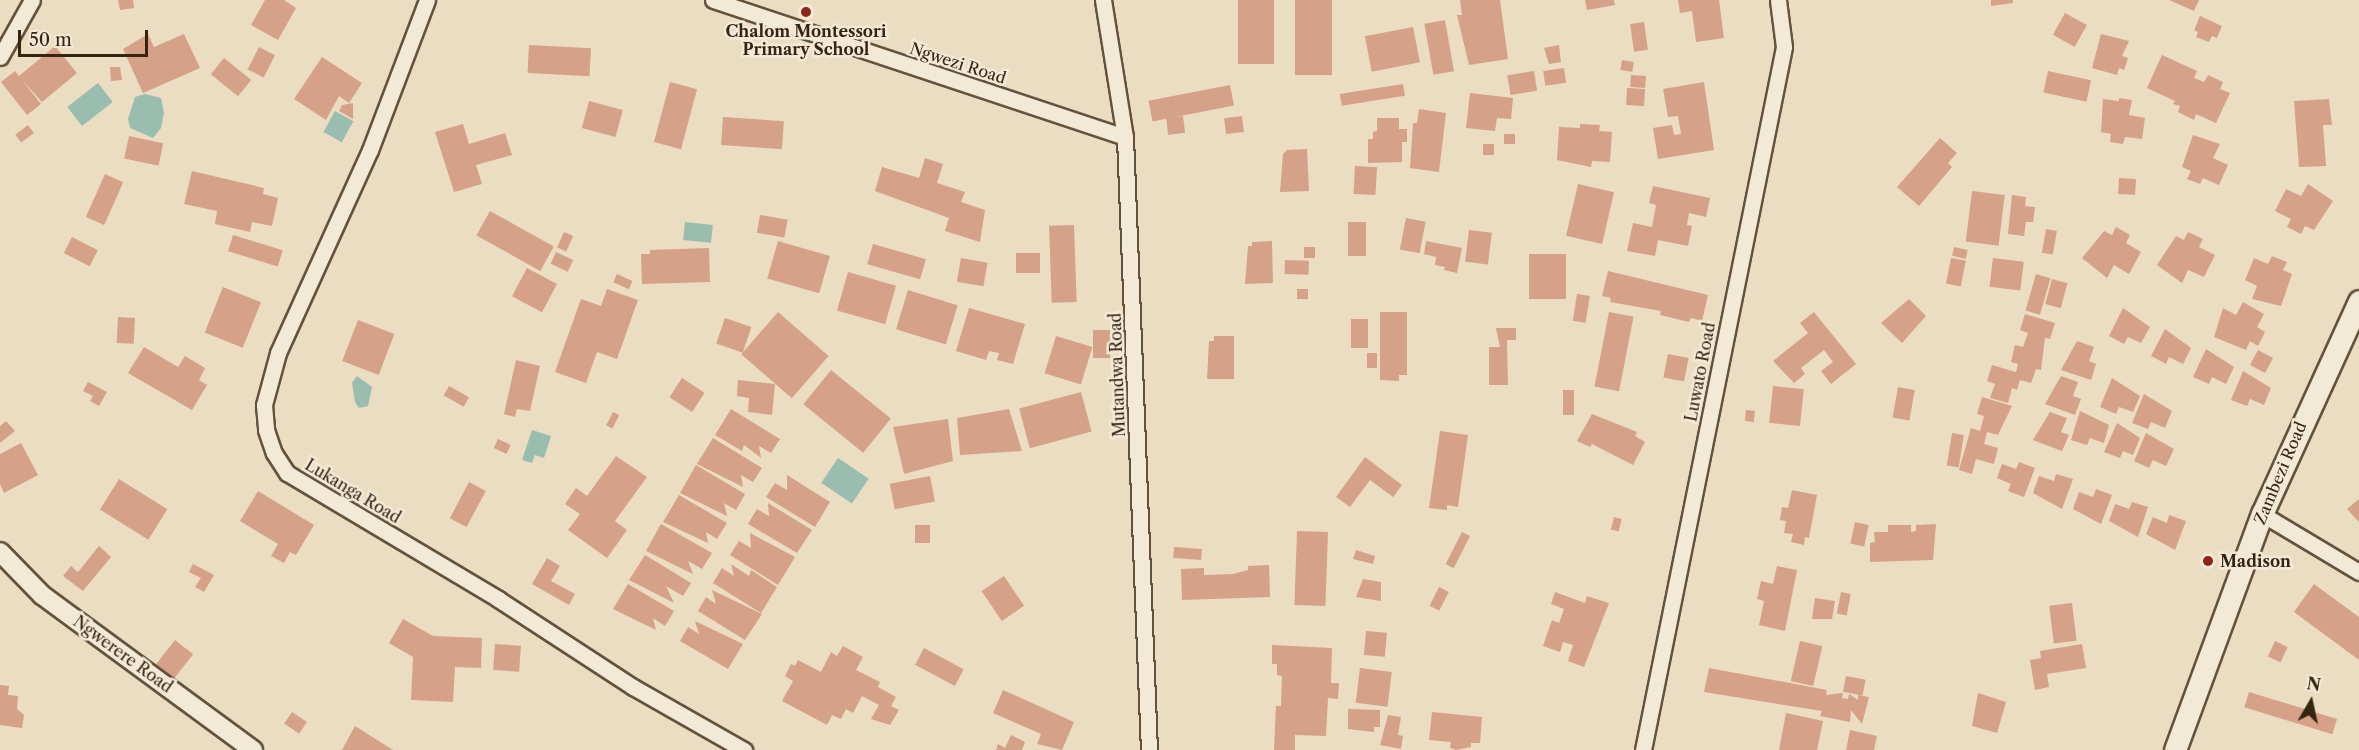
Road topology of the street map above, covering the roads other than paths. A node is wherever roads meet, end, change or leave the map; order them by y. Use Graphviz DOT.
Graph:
graph roads {
  1 [pos="32,0"];
  2 [pos="427,0"];
  3 [pos="712,0"];
  4 [pos="1103,0"];
  5 [pos="1778,0"];
  6 [pos="0,57"];
  7 [pos="1125,137"];
  8 [pos="2359,301"];
  9 [pos="2262,514"];
  10 [pos="2,559"];
  11 [pos="2359,572"];
  12 [pos="253,750"];
  13 [pos="744,750"];
  14 [pos="1149,750"];
  15 [pos="1643,750"];
  16 [pos="2175,750"];
  1 -- 6 [label="street"];
  2 -- 13 [label="street, Lukanga Road"];
  3 -- 7 [label="street, Ngwezi Road"];
  4 -- 7 [label="street, Mutandwa Road"];
  5 -- 15 [label="street, Luwato Road"];
  7 -- 14 [label="street, Mutandwa Road"];
  8 -- 9 [label="main road, Zambezi Road"];
  9 -- 11 [label="street"];
  9 -- 16 [label="main road, Zambezi Road"];
  10 -- 12 [label="street, Ngwerere Road"];
}
